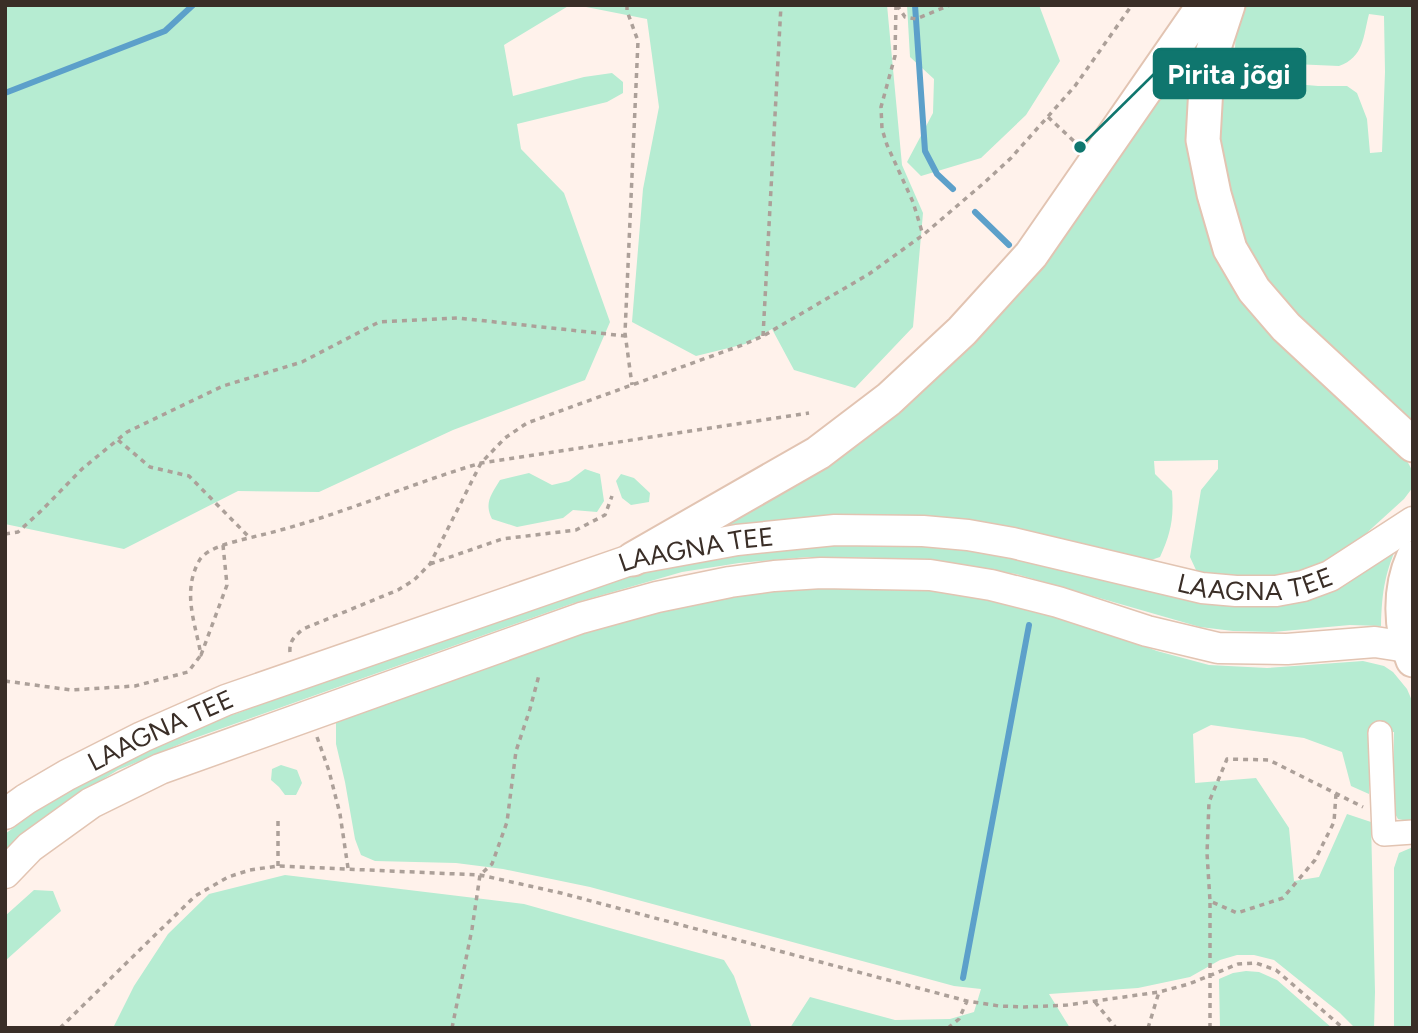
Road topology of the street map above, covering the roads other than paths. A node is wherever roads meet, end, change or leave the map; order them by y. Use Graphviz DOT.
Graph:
graph roads {
  1 [pos="1203,5"];
  2 [pos="1227,5"];
  3 [pos="1413,444"];
  4 [pos="1413,522"];
  5 [pos="1413,558"];
  6 [pos="633,559"];
  7 [pos="1410,654"];
  8 [pos="1380,733"];
  9 [pos="5,814"];
  10 [pos="1413,832"];
  11 [pos="5,873"];
  1 -- 6 [label="highway"];
  2 -- 3 [label="highway"];
  4 -- 6 [label="main road, LAAGNA TEE"];
  5 -- 7 [label="highway"];
  6 -- 9 [label="main road, LAAGNA TEE"];
  7 -- 11 [label="main road, LAAGNA TEE"];
  8 -- 10 [label="lane"];
}
